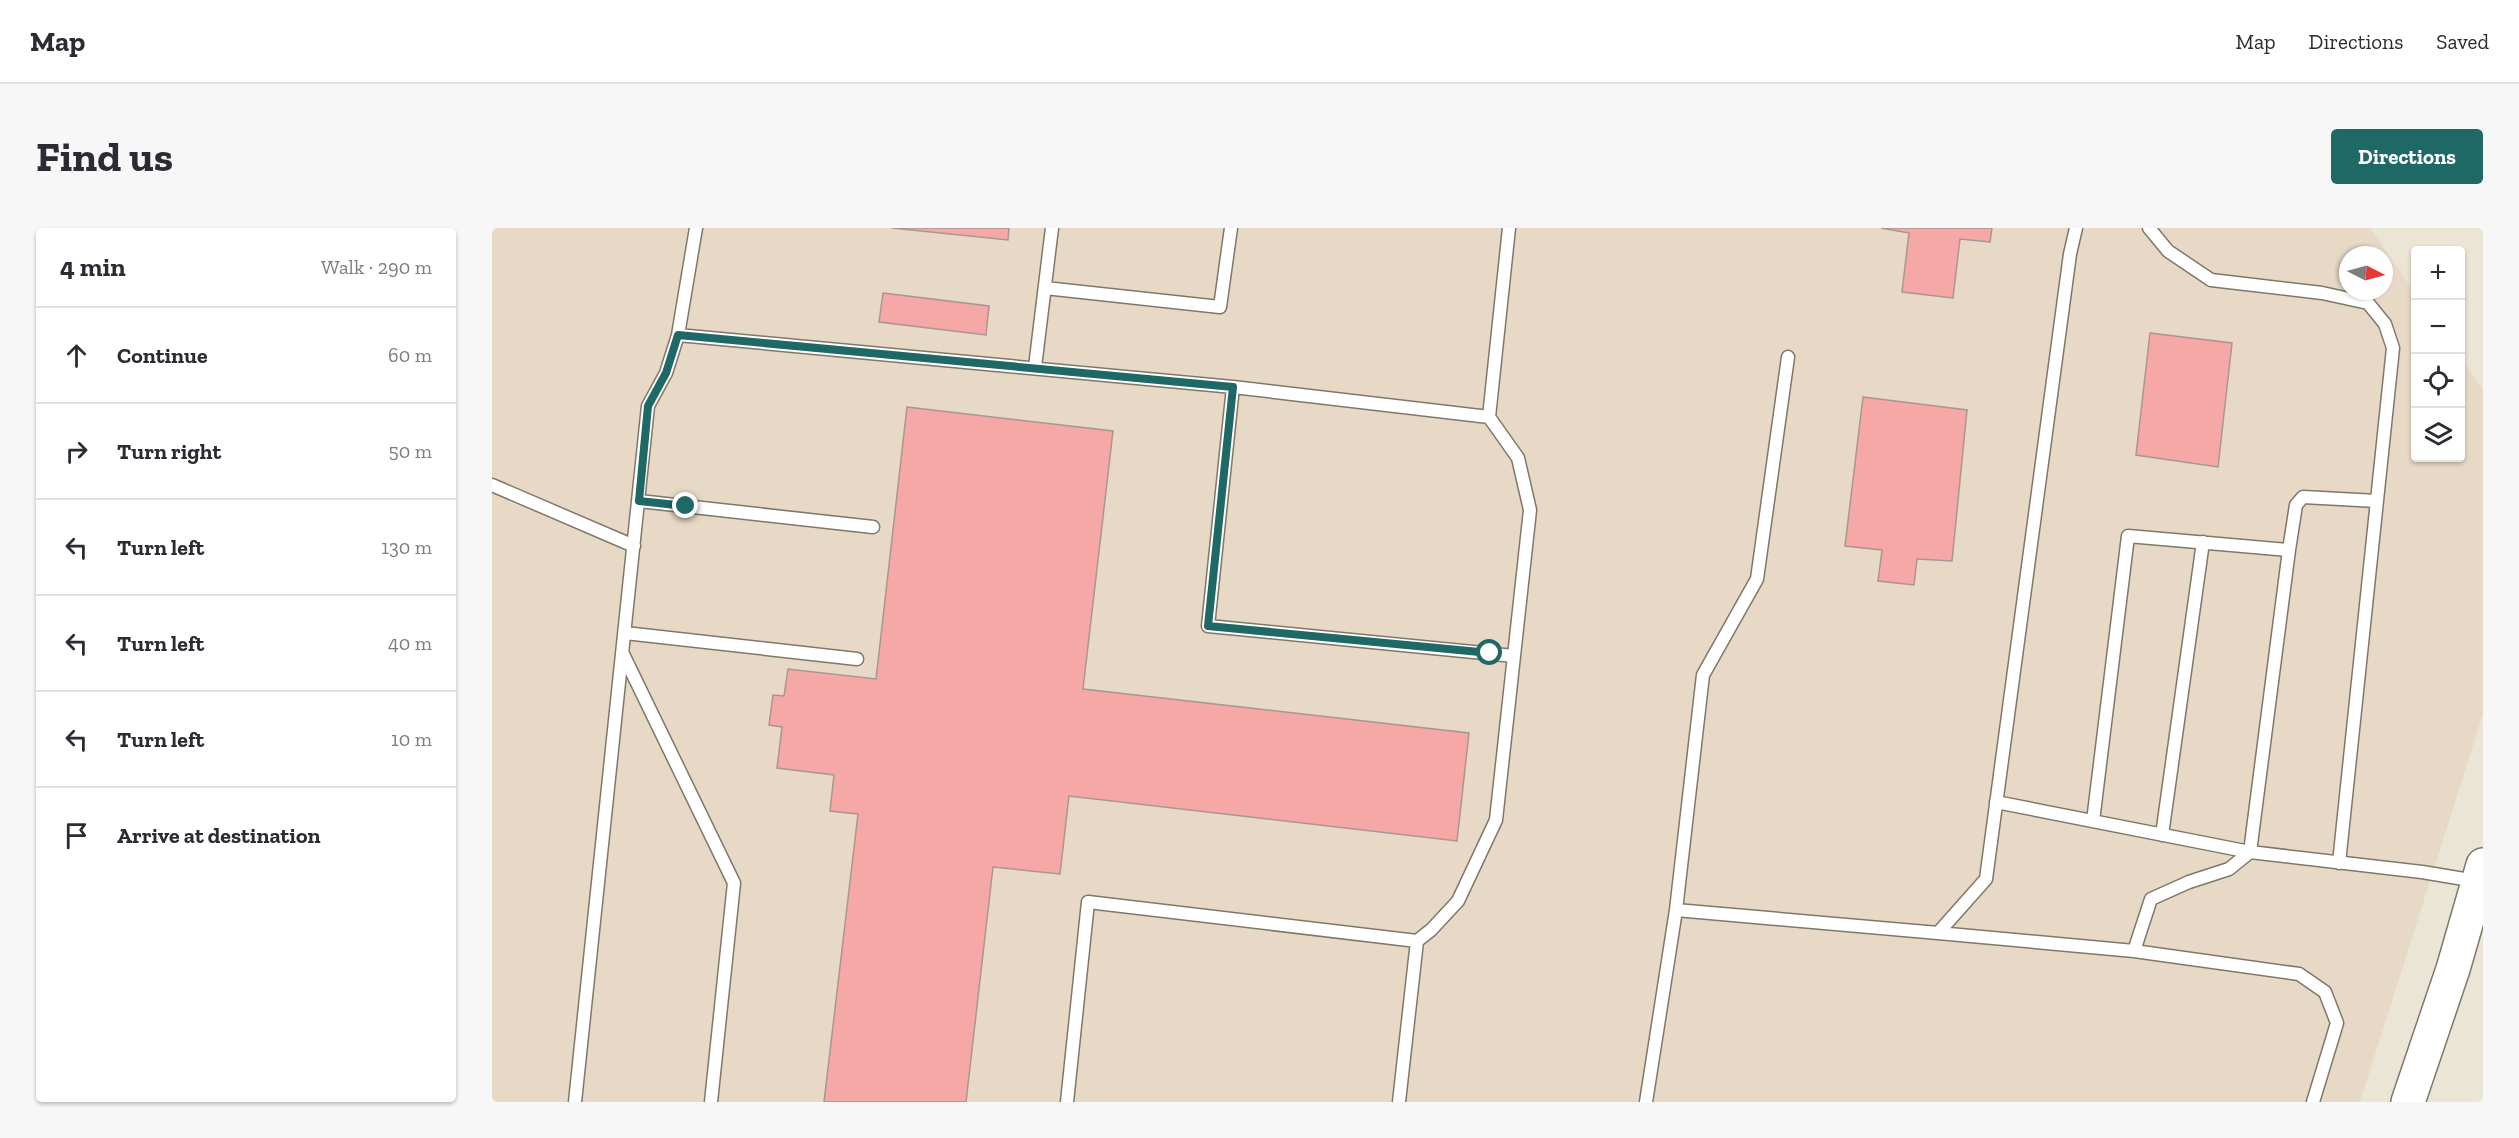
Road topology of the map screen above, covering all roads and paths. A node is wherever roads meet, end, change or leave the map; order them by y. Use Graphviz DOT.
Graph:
graph roads {
  1 [pos="696,228"];
  2 [pos="1052,228"];
  3 [pos="1231,228"];
  4 [pos="1509,228"];
  5 [pos="2076,228"];
  6 [pos="2149,228"];
  7 [pos="1045,288"];
  8 [pos="678,335"];
  9 [pos="1788,357"];
  10 [pos="1035,367"];
  11 [pos="1233,387"];
  12 [pos="1489,417"];
  13 [pos="492,485"];
  14 [pos="639,501"];
  15 [pos="2377,501"];
  16 [pos="873,527"];
  17 [pos="2203,542"];
  18 [pos="634,546"];
  19 [pos="2289,550"];
  20 [pos="625,633"];
  21 [pos="622,653"];
  22 [pos="1514,656"];
  23 [pos="857,659"];
  24 [pos="1996,802"];
  25 [pos="2093,821"];
  26 [pos="2162,835"];
  27 [pos="2250,852"];
  28 [pos="2339,862"];
  29 [pos="2480,874"];
  30 [pos="1676,910"];
  31 [pos="1938,933"];
  32 [pos="1417,941"];
  33 [pos="2134,951"];
  34 [pos="575,1102"];
  35 [pos="711,1102"];
  36 [pos="1067,1102"];
  37 [pos="1399,1102"];
  38 [pos="1646,1102"];
  39 [pos="2313,1102"];
  40 [pos="2408,1102"];
  1 -- 8 [label="lane"];
  2 -- 7 [label="lane"];
  3 -- 7 [label="lane"];
  4 -- 12 [label="lane"];
  5 -- 24 [label="lane"];
  6 -- 15 [label="lane"];
  7 -- 10 [label="lane"];
  8 -- 10 [label="lane"];
  8 -- 14 [label="lane"];
  9 -- 30 [label="lane"];
  10 -- 11 [label="lane"];
  11 -- 12 [label="lane"];
  11 -- 22 [label="lane"];
  12 -- 22 [label="lane"];
  13 -- 18 [label="lane"];
  14 -- 16 [label="lane"];
  14 -- 18 [label="lane"];
  15 -- 19 [label="lane"];
  15 -- 28 [label="lane"];
  17 -- 19 [label="lane"];
  17 -- 25 [label="lane"];
  17 -- 26 [label="lane"];
  18 -- 20 [label="lane"];
  19 -- 27 [label="lane"];
  20 -- 21 [label="lane"];
  20 -- 23 [label="lane"];
  21 -- 34 [label="lane"];
  21 -- 35 [label="lane"];
  22 -- 32 [label="lane"];
  24 -- 25 [label="lane"];
  24 -- 31 [label="lane"];
  25 -- 26 [label="lane"];
  26 -- 27 [label="lane"];
  27 -- 28 [label="lane"];
  27 -- 33 [label="lane"];
  28 -- 29 [label="lane"];
  29 -- 40 [label="main road"];
  30 -- 31 [label="lane"];
  30 -- 38 [label="lane"];
  31 -- 33 [label="lane"];
  32 -- 36 [label="lane"];
  32 -- 37 [label="lane"];
  33 -- 39 [label="lane"];
}
